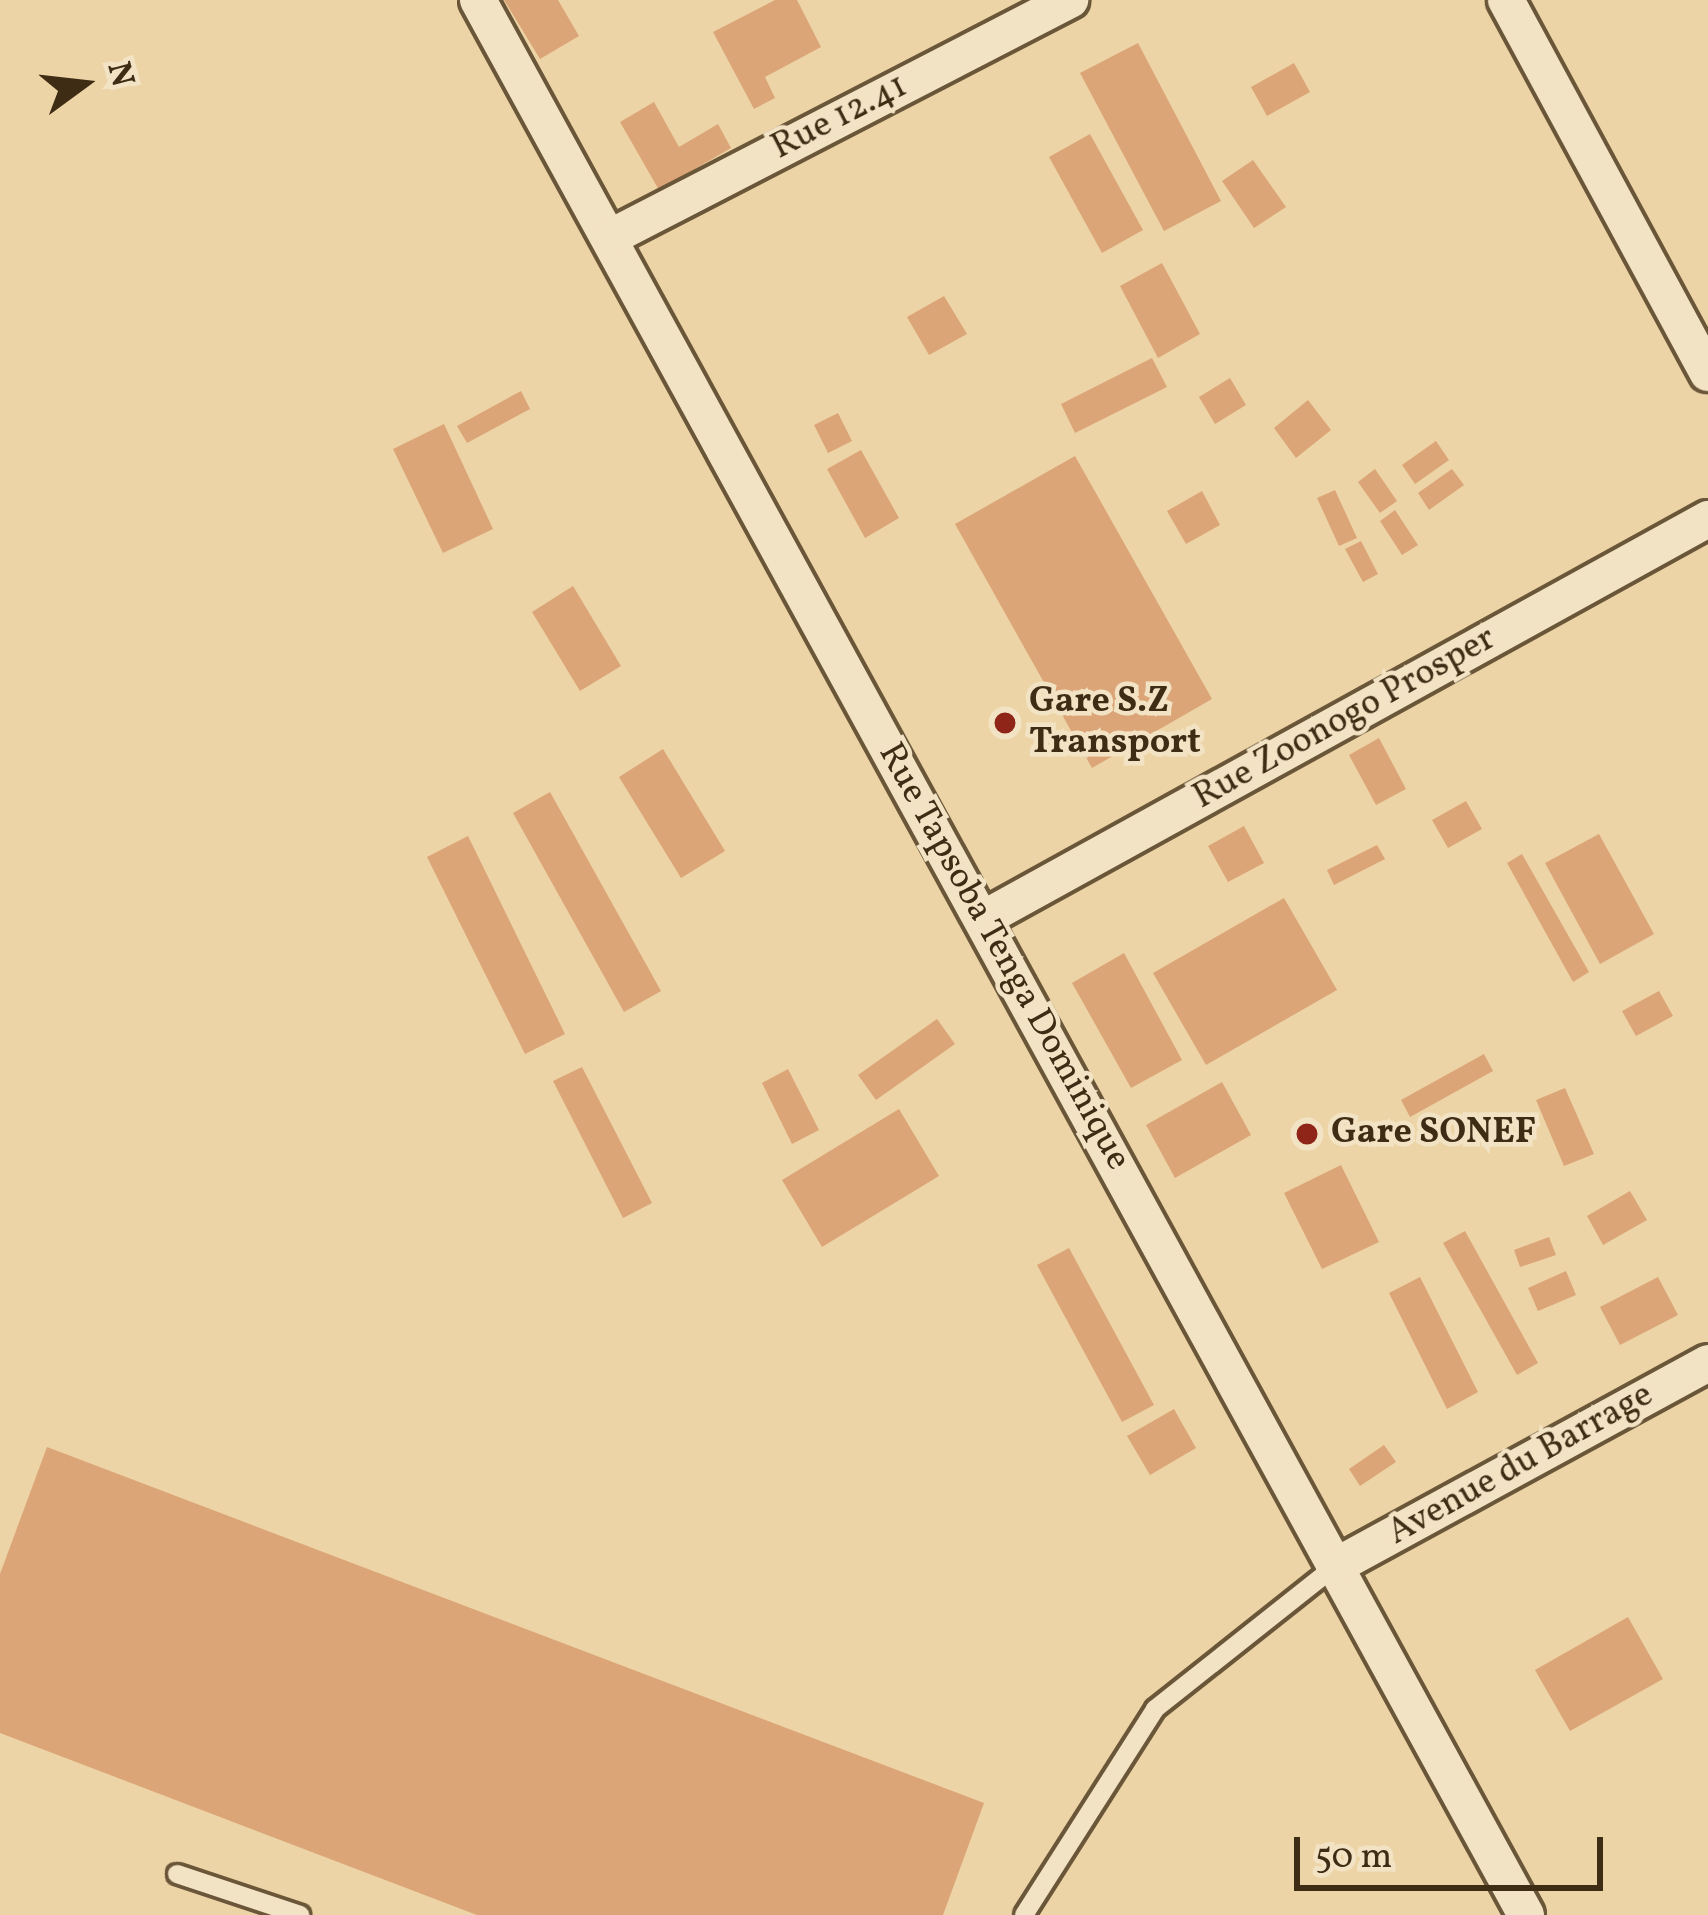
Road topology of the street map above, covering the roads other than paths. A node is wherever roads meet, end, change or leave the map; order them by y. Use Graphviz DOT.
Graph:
graph roads {
  1 [pos="478,0"];
  2 [pos="1070,0"];
  3 [pos="1506,0"];
  4 [pos="610,236"];
  5 [pos="1708,373"];
  6 [pos="1708,519"];
  7 [pos="982,919"];
  8 [pos="1708,1364"];
  9 [pos="1334,1567"];
  10 [pos="177,1874"];
  11 [pos="300,1915"];
  12 [pos="1024,1915"];
  13 [pos="1526,1915"];
  1 -- 4 [label="street, Rue Tapsoba Tenga Dominique"];
  2 -- 4 [label="street, Rue 12.41"];
  3 -- 5 [label="street"];
  4 -- 7 [label="street, Rue Tapsoba Tenga Dominique"];
  6 -- 7 [label="street, Rue Zoonogo Prosper"];
  7 -- 9 [label="street, Rue Tapsoba Tenga Dominique"];
  8 -- 9 [label="street, Avenue du Barrage"];
  9 -- 12 [label="lane"];
  9 -- 13 [label="street, Rue Tapsoba Tenga Dominique"];
  10 -- 11 [label="lane"];
}
